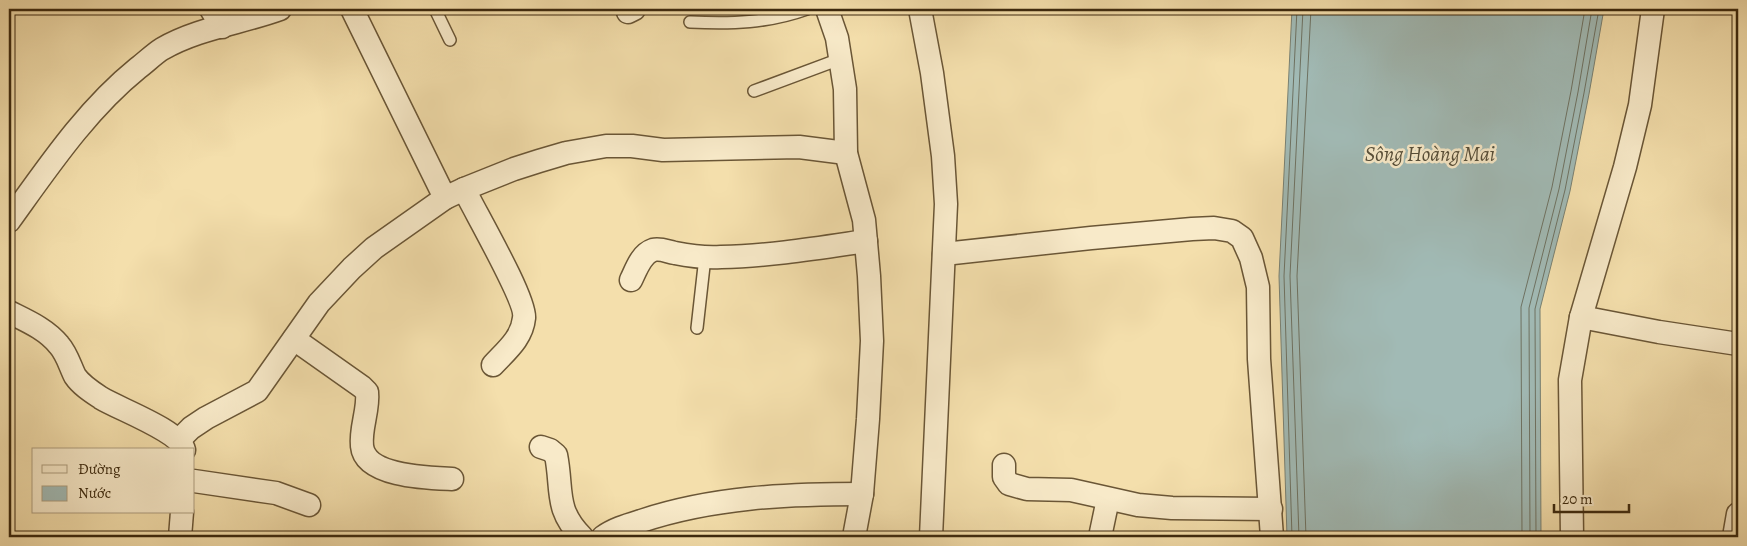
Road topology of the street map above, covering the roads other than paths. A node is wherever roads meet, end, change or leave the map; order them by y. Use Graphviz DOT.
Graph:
graph roads {
  1 [pos="280,9"];
  2 [pos="352,9"];
  3 [pos="436,9"];
  4 [pos="807,9"];
  5 [pos="827,9"];
  6 [pos="920,9"];
  7 [pos="1653,9"];
  8 [pos="216,18"];
  9 [pos="690,22"];
  10 [pos="450,40"];
  11 [pos="840,59"];
  12 [pos="754,90"];
  13 [pos="846,153"];
  14 [pos="454,193"];
  15 [pos="9,221"];
  16 [pos="866,241"];
  17 [pos="944,254"];
  18 [pos="705,257"];
  19 [pos="630,280"];
  20 [pos="9,312"];
  21 [pos="1581,317"];
  22 [pos="697,328"];
  23 [pos="294,339"];
  24 [pos="1738,344"];
  25 [pos="493,365"];
  26 [pos="182,445"];
  27 [pos="542,447"];
  28 [pos="1004,465"];
  29 [pos="452,479"];
  30 [pos="195,481"];
  31 [pos="862,494"];
  32 [pos="1108,499"];
  33 [pos="309,505"];
  34 [pos="1271,510"];
  35 [pos="182,514"];
  36 [pos="1738,514"];
  37 [pos="180,537"];
  38 [pos="582,537"];
  39 [pos="603,537"];
  40 [pos="854,537"];
  41 [pos="931,537"];
  42 [pos="1100,537"];
  43 [pos="1272,537"];
  44 [pos="1572,537"];
  45 [pos="1734,537"];
  1 -- 8 [label="street"];
  2 -- 14 [label="street"];
  3 -- 10 [label="lane"];
  4 -- 9 [label="lane"];
  5 -- 11 [label="street"];
  6 -- 17 [label="street"];
  7 -- 21 [label="street"];
  8 -- 15 [label="street"];
  11 -- 12 [label="lane"];
  11 -- 13 [label="street"];
  13 -- 14 [label="street"];
  13 -- 16 [label="street"];
  14 -- 23 [label="street"];
  14 -- 25 [label="street"];
  16 -- 18 [label="street"];
  16 -- 31 [label="street"];
  17 -- 34 [label="street"];
  17 -- 41 [label="street"];
  18 -- 19 [label="street"];
  18 -- 22 [label="lane"];
  20 -- 26 [label="street"];
  21 -- 24 [label="street"];
  21 -- 44 [label="street"];
  23 -- 26 [label="street"];
  23 -- 29 [label="street"];
  27 -- 38 [label="street"];
  28 -- 32 [label="street"];
  30 -- 33 [label="street"];
  31 -- 39 [label="street"];
  31 -- 40 [label="street"];
  32 -- 34 [label="street"];
  32 -- 42 [label="street"];
  34 -- 43 [label="street"];
  35 -- 37 [label="street"];
  36 -- 45 [label="street"];
}
